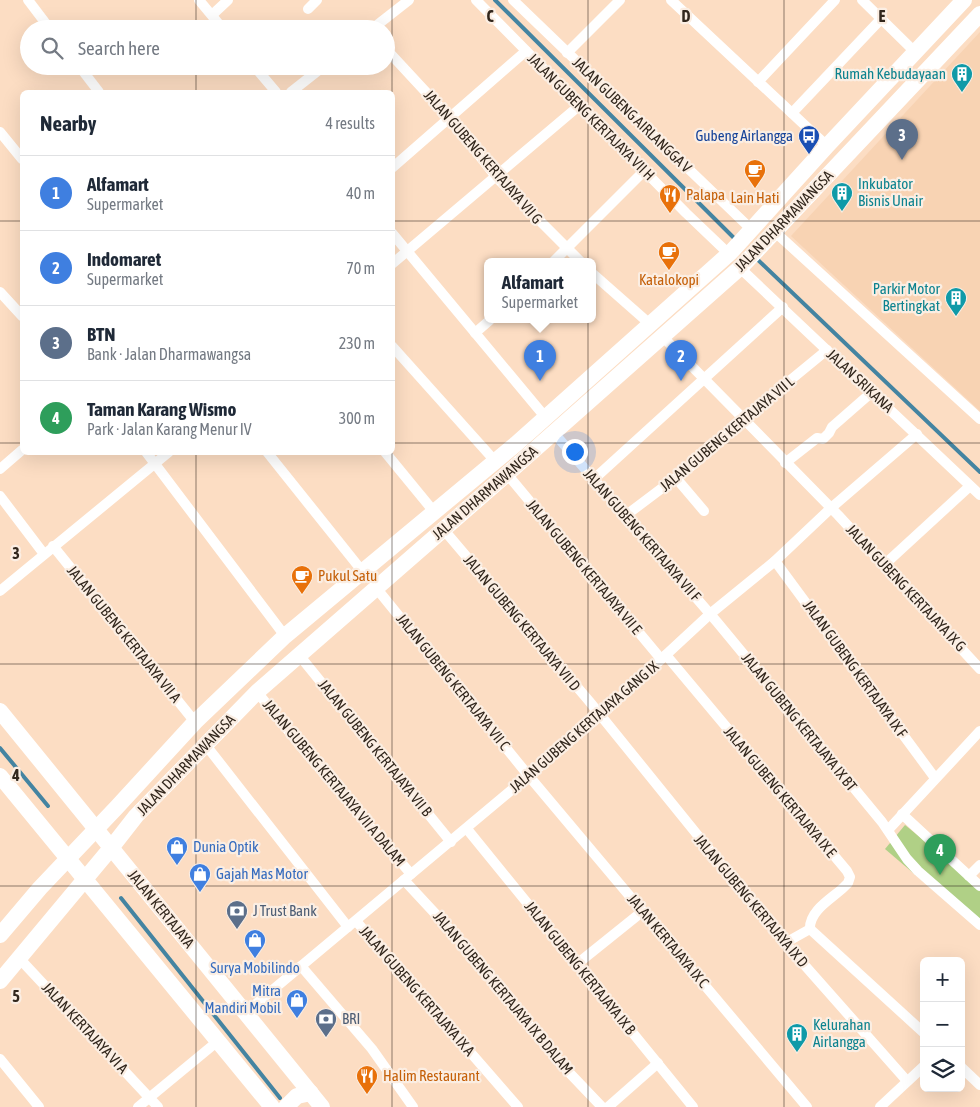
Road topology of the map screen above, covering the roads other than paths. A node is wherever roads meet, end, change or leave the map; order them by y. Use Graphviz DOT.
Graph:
graph roads {
  1 [pos="28,0"];
  2 [pos="199,0"];
  3 [pos="228,0"];
  4 [pos="317,0"];
  5 [pos="409,0"];
  6 [pos="476,0"];
  7 [pos="514,0"];
  8 [pos="620,0"];
  9 [pos="671,0"];
  10 [pos="835,0"];
  11 [pos="862,0"];
  12 [pos="964,0"];
  13 [pos="308,9"];
  14 [pos="980,14"];
  15 [pos="212,15"];
  16 [pos="881,19"];
  17 [pos="43,20"];
  18 [pos="216,20"];
  19 [pos="383,20"];
  20 [pos="526,51"];
  21 [pos="915,52"];
  22 [pos="567,53"];
  23 [pos="395,59"];
  24 [pos="86,75"];
  25 [pos="262,75"];
  26 [pos="313,75"];
  27 [pos="758,82"];
  28 [pos="97,90"];
  29 [pos="274,90"];
  30 [pos="294,90"];
  31 [pos="580,105"];
  32 [pos="792,113"];
  33 [pos="450,118"];
  34 [pos="0,132"];
  35 [pos="827,146"];
  36 [pos="20,157"];
  37 [pos="395,165"];
  38 [pos="644,171"];
  39 [pos="496,177"];
  40 [pos="751,232"];
  41 [pos="774,232"];
  42 [pos="395,237"];
  43 [pos="567,250"];
  44 [pos="407,251"];
  45 [pos="730,253"];
  46 [pos="558,258"];
  47 [pos="576,258"];
  48 [pos="395,261"];
  49 [pos="741,267"];
  50 [pos="596,276"];
  51 [pos="0,292"];
  52 [pos="783,308"];
  53 [pos="20,314"];
  54 [pos="487,323"];
  55 [pos="651,324"];
  56 [pos="475,333"];
  57 [pos="663,337"];
  58 [pos="395,349"];
  59 [pos="827,350"];
  60 [pos="704,380"];
  61 [pos="872,392"];
  62 [pos="743,419"];
  63 [pos="980,420"];
  64 [pos="540,424"];
  65 [pos="917,434"];
  66 [pos="549,437"];
  67 [pos="516,444"];
  68 [pos="20,452"];
  69 [pos="149,455"];
  70 [pos="165,455"];
  71 [pos="269,455"];
  72 [pos="388,455"];
  73 [pos="527,457"];
  74 [pos="495,461"];
  75 [pos="785,462"];
  76 [pos="156,463"];
  77 [pos="0,469"];
  78 [pos="507,474"];
  79 [pos="676,478"];
  80 [pos="594,479"];
  81 [pos="970,486"];
  82 [pos="980,495"];
  83 [pos="0,496"];
  84 [pos="831,508"];
  85 [pos="704,511"];
  86 [pos="435,513"];
  87 [pos="625,516"];
  88 [pos="444,530"];
  89 [pos="53,546"];
  90 [pos="44,554"];
  91 [pos="775,561"];
  92 [pos="884,565"];
  93 [pos="363,572"];
  94 [pos="377,589"];
  95 [pos="0,591"];
  96 [pos="710,614"];
  97 [pos="285,636"];
  98 [pos="299,655"];
  99 [pos="664,657"];
  100 [pos="980,668"];
  101 [pos="257,692"];
  102 [pos="0,711"];
  103 [pos="600,716"];
  104 [pos="194,722"];
  105 [pos="980,731"];
  106 [pos="205,744"];
  107 [pos="528,775"];
  108 [pos="0,776"];
  109 [pos="935,778"];
  110 [pos="902,814"];
  111 [pos="96,829"];
  112 [pos="467,829"];
  113 [pos="888,830"];
  114 [pos="451,842"];
  115 [pos="112,848"];
  116 [pos="68,858"];
  117 [pos="980,865"];
  118 [pos="969,876"];
  119 [pos="408,877"];
  120 [pos="86,879"];
  121 [pos="980,886"];
  122 [pos="643,911"];
  123 [pos="352,924"];
  124 [pos="980,925"];
  125 [pos="810,929"];
  126 [pos="0,934"];
  127 [pos="785,942"];
  128 [pos="19,958"];
  129 [pos="577,964"];
  130 [pos="301,966"];
  131 [pos="0,981"];
  132 [pos="245,1013"];
  133 [pos="920,1029"];
  134 [pos="218,1041"];
  135 [pos="0,1059"];
  136 [pos="658,1063"];
  137 [pos="920,1070"];
  138 [pos="965,1072"];
  139 [pos="907,1082"];
  140 [pos="980,1085"];
  141 [pos="311,1093"];
  142 [pos="150,1097"];
  143 [pos="39,1107"];
  144 [pos="138,1107"];
  145 [pos="158,1107"];
  146 [pos="272,1107"];
  147 [pos="286,1107"];
  148 [pos="322,1107"];
  149 [pos="413,1107"];
  150 [pos="518,1107"];
  151 [pos="602,1107"];
  152 [pos="608,1107"];
  153 [pos="693,1107"];
  154 [pos="807,1107"];
  155 [pos="880,1107"];
  1 -- 17 [label="street"];
  2 -- 15 [label="street"];
  3 -- 15 [label="street"];
  4 -- 13 [label="street"];
  5 -- 19 [label="street"];
  6 -- 20 [label="street, JALAN GUBENG KERTAJAYA VII H"];
  7 -- 22 [label="street, JALAN GUBENG AIRLANGGA V"];
  8 -- 22 [label="street"];
  9 -- 27 [label="street"];
  10 -- 27 [label="street"];
  11 -- 16 [label="street"];
  12 -- 21 [label="main road, JALAN DHARMAWANGSA"];
  14 -- 41 [label="main road, JALAN DHARMAWANGSA"];
  15 -- 18 [label="street"];
  16 -- 21 [label="street"];
  16 -- 32 [label="street"];
  20 -- 31 [label="street, JALAN GUBENG KERTAJAYA VII H"];
  20 -- 33 [label="street"];
  21 -- 35 [label="main road, JALAN DHARMAWANGSA"];
  22 -- 40 [label="street, JALAN GUBENG AIRLANGGA V"];
  23 -- 33 [label="street, JALAN GUBENG KERTAJAYA VII G"];
  24 -- 28 [label="street"];
  25 -- 29 [label="street"];
  26 -- 30 [label="street"];
  27 -- 32 [label="street"];
  31 -- 38 [label="street, JALAN GUBENG KERTAJAYA VII H"];
  31 -- 39 [label="street"];
  32 -- 35 [label="street"];
  33 -- 37 [label="street"];
  33 -- 39 [label="street, JALAN GUBENG KERTAJAYA VII G"];
  34 -- 36 [label="street"];
  35 -- 40 [label="main road, JALAN DHARMAWANGSA"];
  38 -- 43 [label="street"];
  38 -- 45 [label="street, JALAN GUBENG KERTAJAYA VII H"];
  39 -- 43 [label="street, JALAN GUBENG KERTAJAYA VII G"];
  39 -- 44 [label="street"];
  40 -- 45 [label="main road, JALAN DHARMAWANGSA"];
  41 -- 49 [label="main road, JALAN DHARMAWANGSA"];
  41 -- 63 [label="street"];
  42 -- 44 [label="street"];
  43 -- 46 [label="street"];
  43 -- 47 [label="street, JALAN GUBENG KERTAJAYA VII G"];
  44 -- 48 [label="street"];
  44 -- 56 [label="street"];
  45 -- 55 [label="main road, JALAN DHARMAWANGSA"];
  49 -- 52 [label="street, JALAN SRIKANA"];
  49 -- 57 [label="main road, JALAN DHARMAWANGSA"];
  50 -- 55 [label="street"];
  51 -- 53 [label="street"];
  52 -- 59 [label="street, JALAN SRIKANA"];
  52 -- 60 [label="street"];
  54 -- 56 [label="street"];
  55 -- 64 [label="main road, JALAN DHARMAWANGSA"];
  56 -- 64 [label="street"];
  57 -- 60 [label="street"];
  57 -- 66 [label="main road, JALAN DHARMAWANGSA"];
  58 -- 74 [label="street"];
  59 -- 61 [label="street, JALAN SRIKANA"];
  59 -- 62 [label="street, JALAN GUBENG KERTAJAYA VII L"];
  60 -- 62 [label="street"];
  60 -- 80 [label="street"];
  61 -- 65 [label="street, JALAN SRIKANA"];
  61 -- 75 [label="street"];
  62 -- 75 [label="street"];
  62 -- 79 [label="street, JALAN GUBENG KERTAJAYA VII L"];
  64 -- 66 [label="main road"];
  64 -- 67 [label="main road, JALAN DHARMAWANGSA"];
  65 -- 81 [label="street, JALAN SRIKANA"];
  65 -- 84 [label="street, JALAN GUBENG KERTAJAYA GANG IX"];
  66 -- 73 [label="main road, JALAN DHARMAWANGSA"];
  66 -- 80 [label="street, JALAN GUBENG KERTAJAYA VII F"];
  67 -- 73 [label="main road"];
  67 -- 74 [label="main road, JALAN DHARMAWANGSA"];
  68 -- 77 [label="street"];
  69 -- 76 [label="street"];
  70 -- 76 [label="street"];
  71 -- 93 [label="street"];
  72 -- 86 [label="street"];
  73 -- 78 [label="main road, JALAN DHARMAWANGSA"];
  74 -- 86 [label="main road, JALAN DHARMAWANGSA"];
  75 -- 84 [label="street"];
  76 -- 89 [label="street"];
  76 -- 97 [label="street"];
  78 -- 88 [label="main road, JALAN DHARMAWANGSA"];
  78 -- 99 [label="street, JALAN GUBENG KERTAJAYA VII E"];
  79 -- 85 [label="street"];
  79 -- 87 [label="street, JALAN GUBENG KERTAJAYA VII L"];
  80 -- 87 [label="street, JALAN GUBENG KERTAJAYA VII F"];
  81 -- 82 [label="street, JALAN SRIKANA"];
  81 -- 92 [label="street"];
  83 -- 90 [label="street"];
  84 -- 91 [label="street, JALAN GUBENG KERTAJAYA GANG IX"];
  84 -- 92 [label="street, JALAN GUBENG KERTAJAYA IX G"];
  86 -- 93 [label="main road, JALAN DHARMAWANGSA"];
  87 -- 96 [label="street, JALAN GUBENG KERTAJAYA VII F"];
  88 -- 94 [label="main road, JALAN DHARMAWANGSA"];
  88 -- 103 [label="street, JALAN GUBENG KERTAJAYA VII D"];
  89 -- 90 [label="street"];
  89 -- 104 [label="street, JALAN GUBENG KERTAJAYA VII A"];
  90 -- 95 [label="street"];
  91 -- 96 [label="street, JALAN GUBENG KERTAJAYA GANG IX"];
  91 -- 109 [label="street, JALAN GUBENG KERTAJAYA IX F"];
  92 -- 100 [label="street, JALAN GUBENG KERTAJAYA IX G"];
  93 -- 97 [label="main road, JALAN DHARMAWANGSA"];
  94 -- 98 [label="main road, JALAN DHARMAWANGSA"];
  94 -- 107 [label="street, JALAN GUBENG KERTAJAYA VII C"];
  96 -- 99 [label="street, JALAN GUBENG KERTAJAYA GANG IX"];
  96 -- 113 [label="street, JALAN GUBENG KERTAJAYA IX BT"];
  97 -- 104 [label="main road, JALAN DHARMAWANGSA"];
  98 -- 101 [label="main road, JALAN DHARMAWANGSA"];
  98 -- 114 [label="street, JALAN GUBENG KERTAJAYA VII B"];
  99 -- 103 [label="street, JALAN GUBENG KERTAJAYA GANG IX"];
  99 -- 125 [label="street, JALAN GUBENG KERTAJAYA IX E"];
  101 -- 106 [label="main road, JALAN DHARMAWANGSA"];
  101 -- 119 [label="street, JALAN GUBENG KERTAJAYA VII A DALAM"];
  102 -- 111 [label="main road, JALAN KERTAJAYA"];
  103 -- 107 [label="street, JALAN GUBENG KERTAJAYA GANG IX"];
  103 -- 127 [label="street, JALAN GUBENG KERTAJAYA IX D"];
  104 -- 111 [label="main road, JALAN DHARMAWANGSA"];
  105 -- 109 [label="street"];
  106 -- 115 [label="main road, JALAN DHARMAWANGSA"];
  106 -- 123 [label="street"];
  107 -- 112 [label="street, JALAN GUBENG KERTAJAYA GANG IX"];
  107 -- 122 [label="street, JALAN KERTAJAYA IX C"];
  108 -- 116 [label="main road"];
  109 -- 110 [label="street"];
  110 -- 113 [label="street"];
  110 -- 118 [label="street"];
  111 -- 115 [label="main road, JALAN KERTAJAYA"];
  111 -- 116 [label="main road, JALAN DHARMAWANGSA"];
  112 -- 114 [label="street, JALAN GUBENG KERTAJAYA GANG IX"];
  112 -- 129 [label="street, JALAN GUBENG KERTAJAYA IX B"];
  113 -- 124 [label="street, JALAN GUBENG KERTAJAYA IX BT"];
  114 -- 119 [label="street, JALAN GUBENG KERTAJAYA GANG IX"];
  115 -- 120 [label="main road, JALAN DHARMAWANGSA"];
  115 -- 132 [label="main road, JALAN KERTAJAYA"];
  116 -- 120 [label="main road"];
  116 -- 126 [label="main road, JALAN DHARMAWANGSA"];
  117 -- 118 [label="street"];
  118 -- 121 [label="street"];
  119 -- 123 [label="street, JALAN GUBENG KERTAJAYA GANG IX"];
  119 -- 151 [label="street, JALAN GUBENG KERTAJAYA IX B DALAM"];
  120 -- 128 [label="main road, JALAN DHARMAWANGSA"];
  120 -- 134 [label="main road"];
  122 -- 129 [label="street"];
  122 -- 154 [label="street, JALAN KERTAJAYA IX C"];
  123 -- 130 [label="street, JALAN GUBENG KERTAJAYA GANG IX"];
  123 -- 150 [label="street, JALAN GUBENG KERTAJAYA IX A"];
  125 -- 127 [label="street"];
  125 -- 133 [label="street"];
  127 -- 139 [label="street, JALAN GUBENG KERTAJAYA IX D"];
  128 -- 131 [label="main road, JALAN DHARMAWANGSA"];
  128 -- 142 [label="street, JALAN KERTAJAYA VI A"];
  129 -- 136 [label="street, JALAN GUBENG KERTAJAYA IX B"];
  130 -- 132 [label="street, JALAN GUBENG KERTAJAYA GANG IX"];
  130 -- 149 [label="street"];
  132 -- 141 [label="main road, JALAN KERTAJAYA"];
  134 -- 142 [label="street"];
  134 -- 146 [label="main road"];
  135 -- 143 [label="street"];
  136 -- 152 [label="street"];
  136 -- 153 [label="street, JALAN GUBENG KERTAJAYA IX B"];
  137 -- 139 [label="street"];
  138 -- 140 [label="street"];
  139 -- 155 [label="street"];
  141 -- 147 [label="main road"];
  141 -- 148 [label="main road, JALAN KERTAJAYA"];
  142 -- 144 [label="street"];
  142 -- 145 [label="street, JALAN KERTAJAYA VI A"];
}
